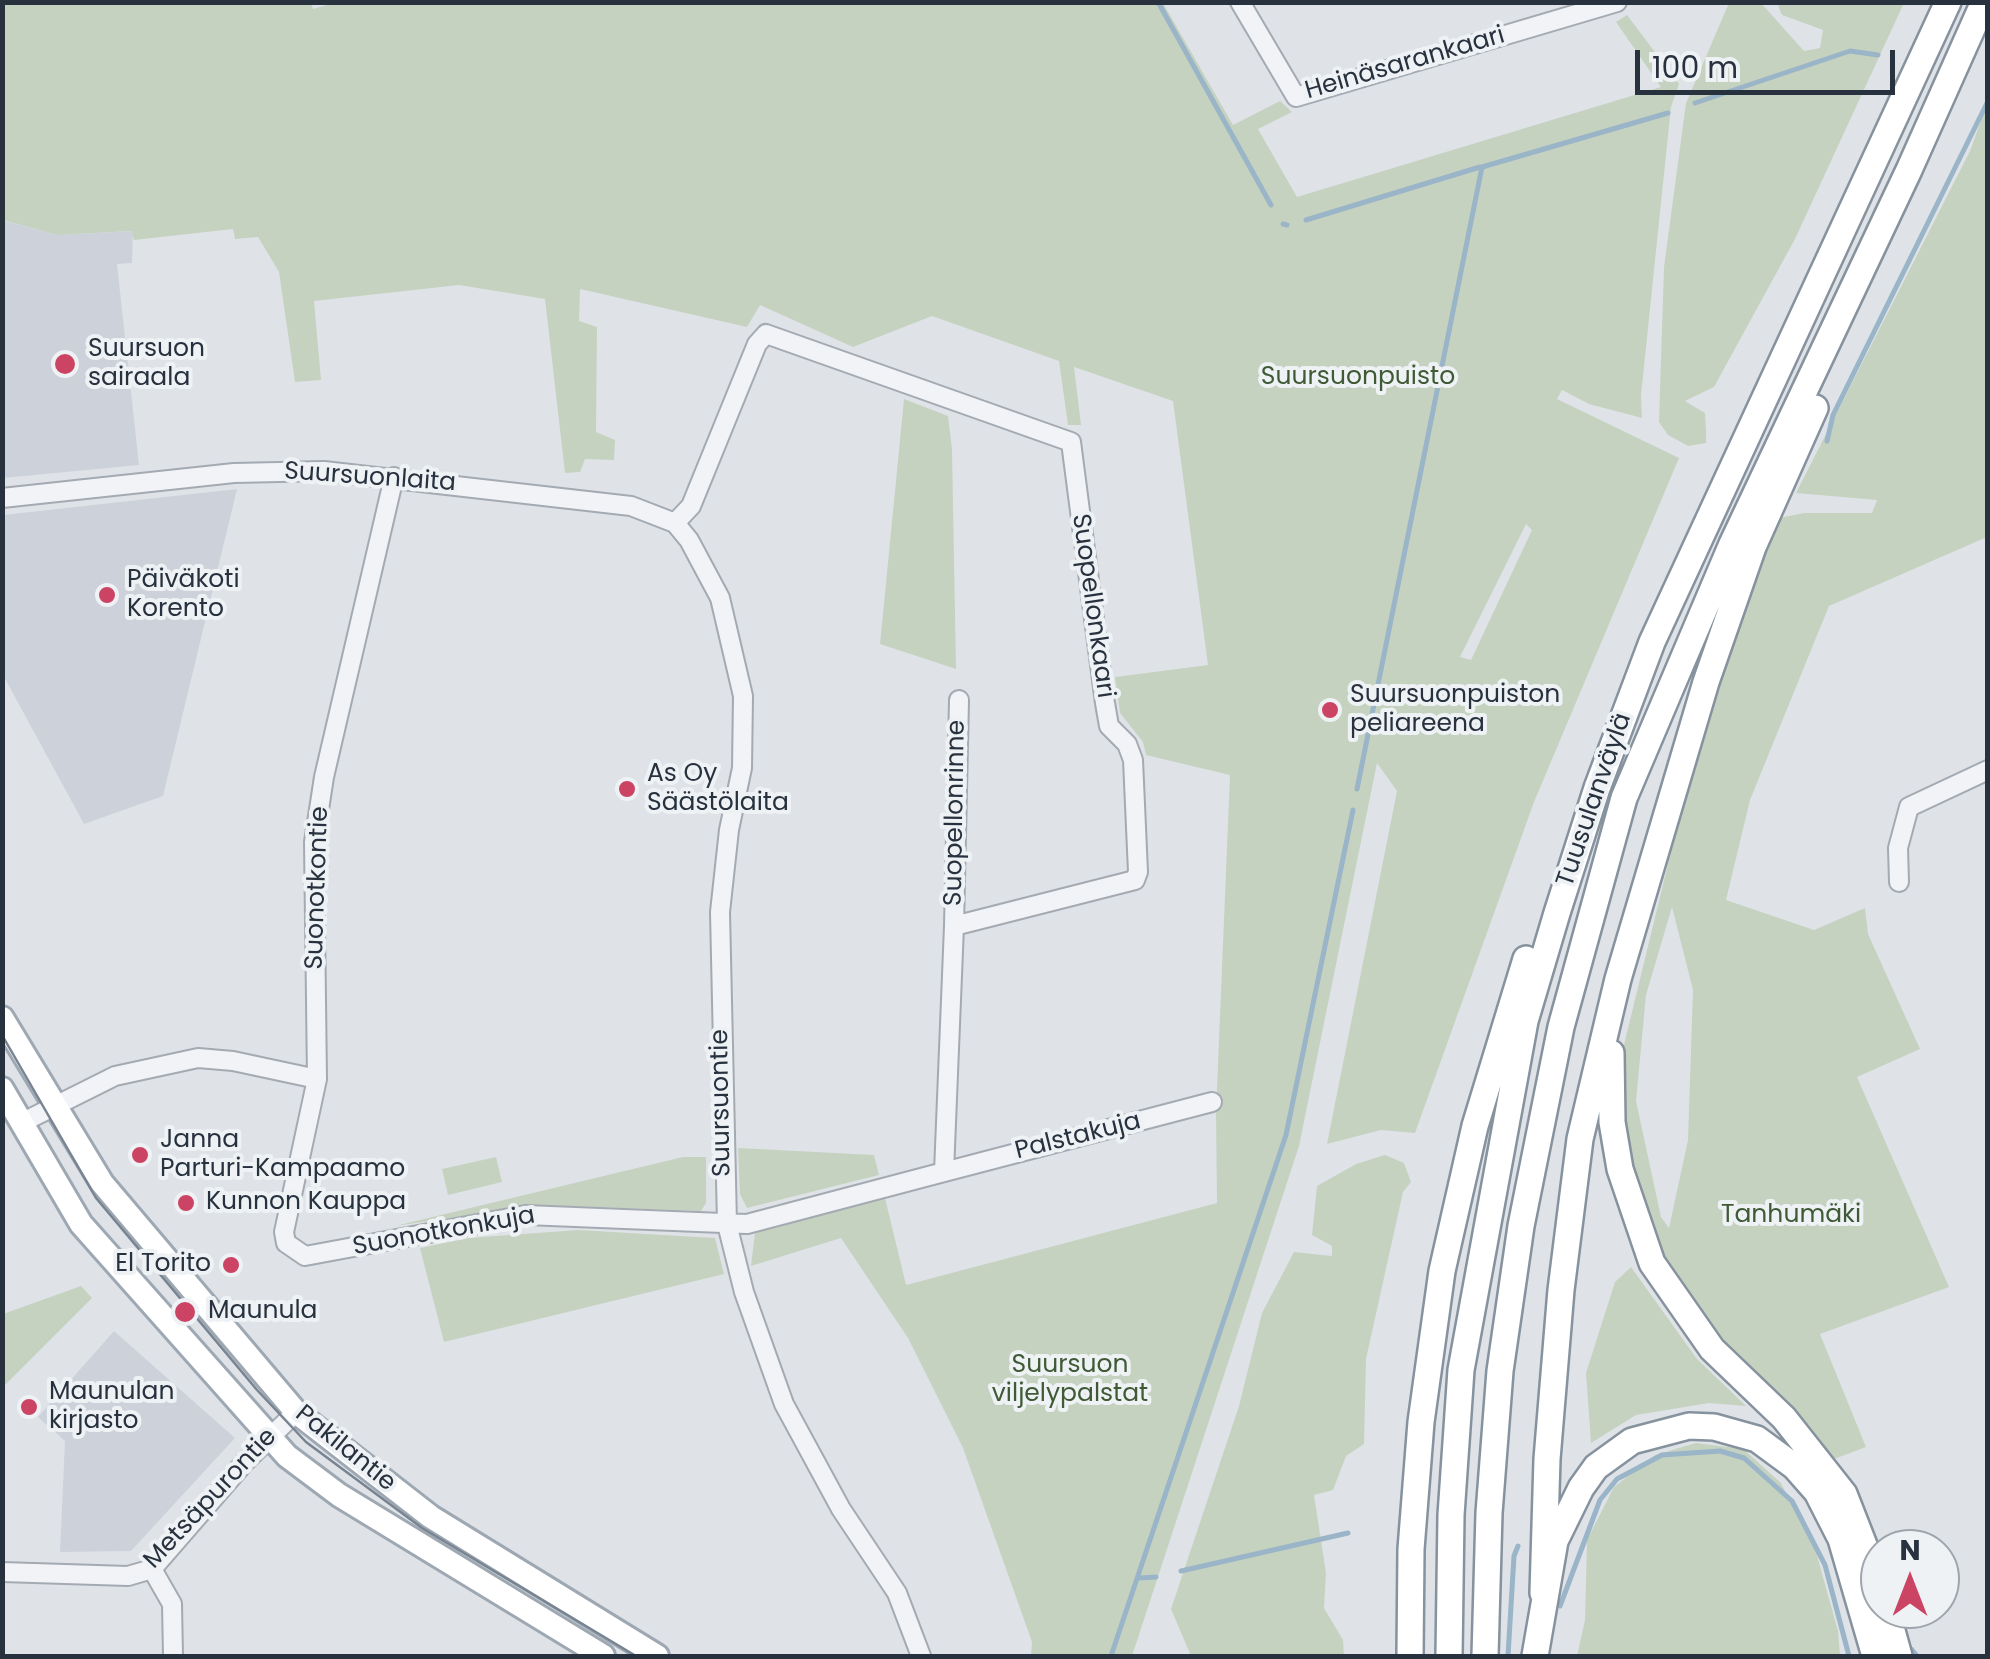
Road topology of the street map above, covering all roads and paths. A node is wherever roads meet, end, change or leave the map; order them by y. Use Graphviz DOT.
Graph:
graph roads {
  1 [pos="1240,2"];
  2 [pos="1618,2"];
  3 [pos="1948,2"];
  4 [pos="1984,2"];
  5 [pos="1851,296"];
  6 [pos="394,477"];
  7 [pos="2,498"];
  8 [pos="674,522"];
  9 [pos="959,700"];
  10 [pos="1988,770"];
  11 [pos="1597,788"];
  12 [pos="1898,882"];
  13 [pos="954,926"];
  14 [pos="1618,979"];
  15 [pos="2,1018"];
  16 [pos="317,1079"];
  17 [pos="2,1090"];
  18 [pos="1212,1102"];
  19 [pos="54,1106"];
  20 [pos="21,1123"];
  21 [pos="944,1172"];
  22 [pos="727,1224"];
  23 [pos="286,1243"];
  24 [pos="296,1412"];
  25 [pos="269,1437"];
  26 [pos="1860,1535"];
  27 [pos="152,1569"];
  28 [pos="2,1572"];
  29 [pos="1543,1593"];
  30 [pos="1892,1629"];
  31 [pos="173,1656"];
  32 [pos="603,1656"];
  33 [pos="657,1656"];
  34 [pos="921,1656"];
  35 [pos="1410,1656"];
  36 [pos="1449,1656"];
  37 [pos="1485,1656"];
  38 [pos="1535,1656"];
  39 [pos="1876,1656"];
  40 [pos="1899,1656"];
  1 -- 2 [label="street, Heinäsarankaari"];
  3 -- 11 [label="highway, Tuusulanväylä"];
  4 -- 5 [label="highway, Tuusulanväylä"];
  5 -- 14 [label="highway"];
  5 -- 37 [label="highway, Tuusulanväylä"];
  6 -- 7 [label="street, Suursuonlaita"];
  6 -- 8 [label="street, Suursuonlaita"];
  6 -- 16 [label="street, Suonotkontie"];
  8 -- 13 [label="street, Suopellonkaari"];
  8 -- 22 [label="street, Suursuontie"];
  9 -- 13 [label="street, Suopellonrinne"];
  10 -- 12 [label="street"];
  11 -- 35 [label="highway"];
  11 -- 36 [label="highway, Tuusulanväylä"];
  13 -- 21 [label="street"];
  14 -- 26 [label="highway"];
  14 -- 29 [label="highway"];
  15 -- 19 [label="main road, Pakilantie"];
  16 -- 19 [label="street"];
  16 -- 23 [label="street, Suonotkontie"];
  17 -- 20 [label="main road, Pakilantie"];
  18 -- 21 [label="street, Palstakuja"];
  19 -- 20 [label="street"];
  19 -- 24 [label="main road, Pakilantie"];
  20 -- 25 [label="main road, Pakilantie"];
  21 -- 22 [label="street"];
  22 -- 23 [label="street, Suonotkonkuja"];
  22 -- 34 [label="street, Suursuontie"];
  24 -- 25 [label="street, Metsäpurontie"];
  24 -- 33 [label="main road, Pakilantie"];
  25 -- 27 [label="street, Metsäpurontie"];
  25 -- 32 [label="main road, Pakilantie"];
  27 -- 28 [label="street, Metsäpurontie"];
  27 -- 31 [label="street"];
  29 -- 38 [label="highway"];
  29 -- 39 [label="highway"];
  30 -- 40 [label="highway"];
}
